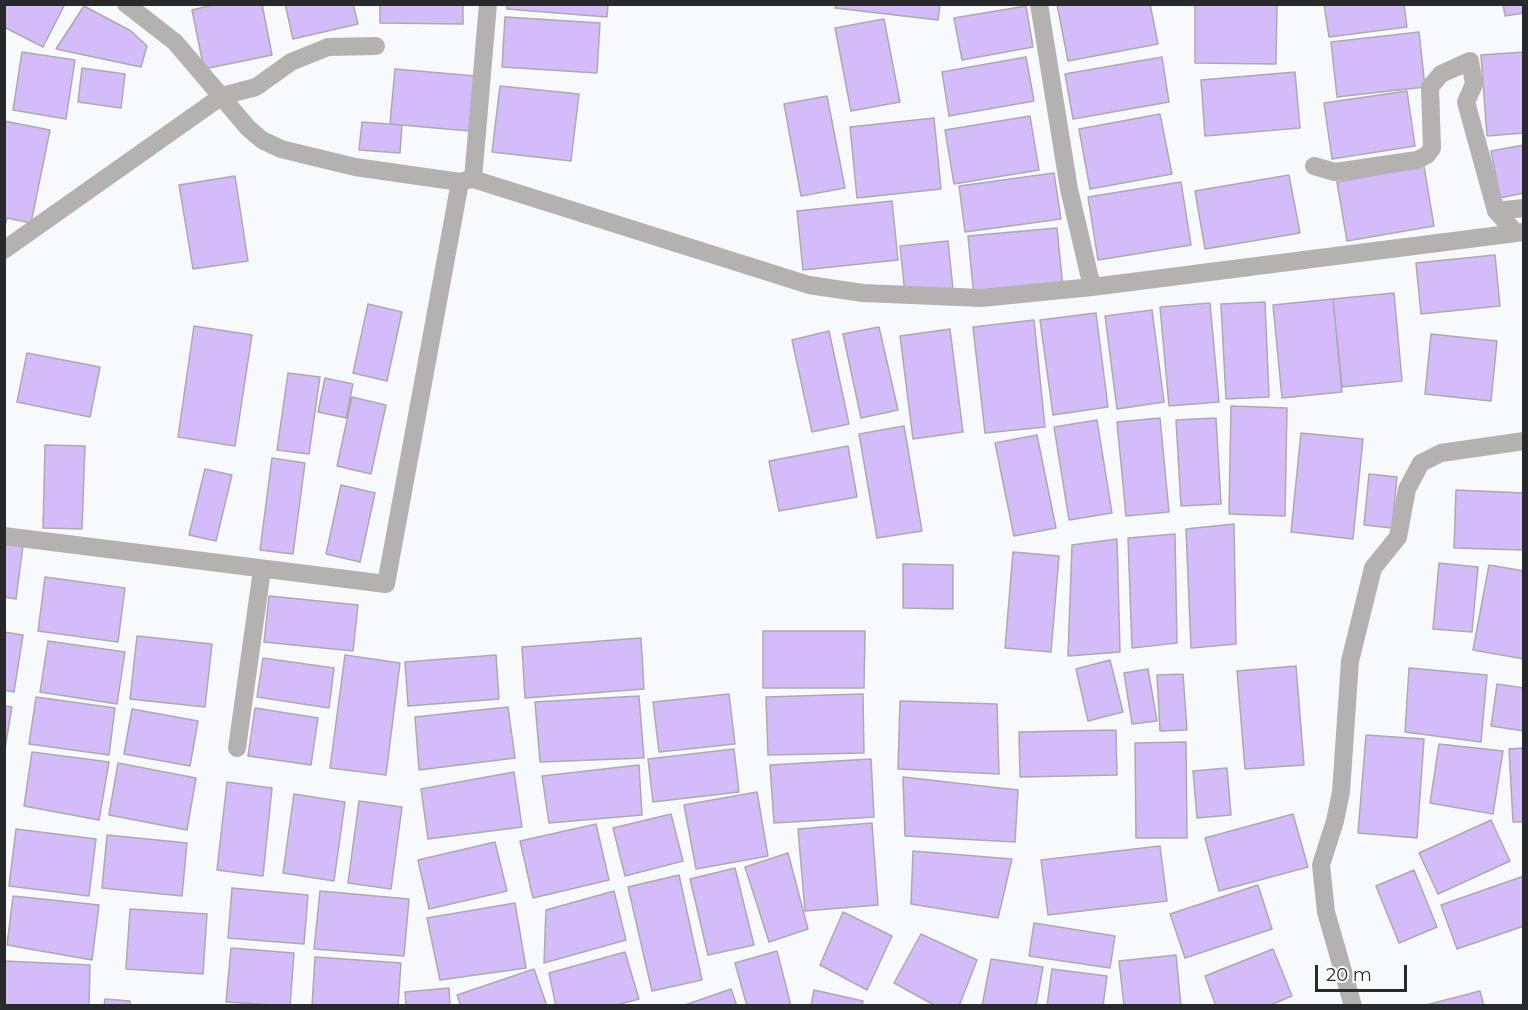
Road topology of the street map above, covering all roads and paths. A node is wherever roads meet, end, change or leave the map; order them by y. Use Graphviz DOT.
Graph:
graph roads {
  1 [pos="126,4"];
  2 [pos="488,4"];
  3 [pos="1039,4"];
  4 [pos="376,46"];
  5 [pos="222,96"];
  6 [pos="1314,166"];
  7 [pos="466,181"];
  8 [pos="1524,208"];
  9 [pos="1496,211"];
  10 [pos="1520,232"];
  11 [pos="4,250"];
  12 [pos="1092,287"];
  13 [pos="1524,441"];
  14 [pos="4,536"];
  15 [pos="262,570"];
  16 [pos="237,748"];
  17 [pos="1353,1005"];
  1 -- 5 [label="street"];
  2 -- 7 [label="street"];
  3 -- 12 [label="street"];
  4 -- 5 [label="street"];
  5 -- 7 [label="street"];
  5 -- 11 [label="street"];
  6 -- 9 [label="street"];
  7 -- 12 [label="street"];
  7 -- 15 [label="street"];
  8 -- 9 [label="street"];
  9 -- 10 [label="street"];
  10 -- 12 [label="street"];
  13 -- 17 [label="street"];
  14 -- 15 [label="street"];
  15 -- 16 [label="street"];
}
